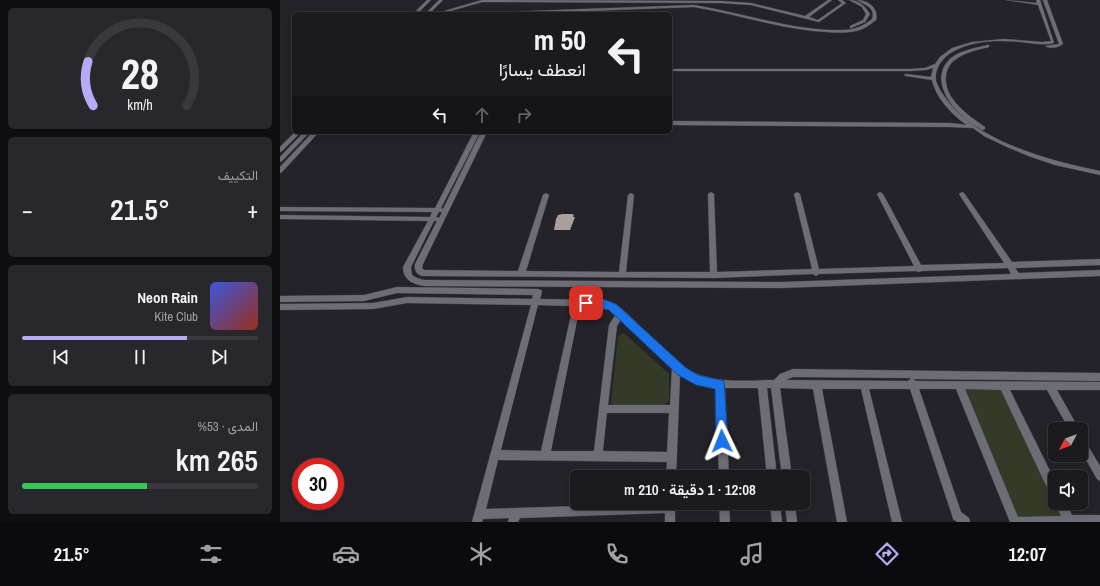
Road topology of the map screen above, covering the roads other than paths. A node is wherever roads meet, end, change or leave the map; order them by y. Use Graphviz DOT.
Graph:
graph roads {
  1 [pos="429,0"];
  2 [pos="435,0"];
  3 [pos="441,0"];
  4 [pos="469,0"];
  5 [pos="488,0"];
  6 [pos="498,0"];
  7 [pos="515,0"];
  8 [pos="522,0"];
  9 [pos="590,0"];
  10 [pos="628,0"];
  11 [pos="733,0"];
  12 [pos="830,0"];
  13 [pos="840,0"];
  14 [pos="851,0"];
  15 [pos="859,0"];
  16 [pos="1008,0"];
  17 [pos="1045,0"];
  18 [pos="648,1"];
  19 [pos="1038,2"];
  20 [pos="465,5"];
  21 [pos="640,7"];
  22 [pos="417,12"];
  23 [pos="424,12"];
  24 [pos="429,12"];
  25 [pos="442,12"];
  26 [pos="475,12"];
  27 [pos="521,12"];
  28 [pos="786,12"];
  29 [pos="1043,15"];
  30 [pos="1051,16"];
  31 [pos="807,17"];
  32 [pos="812,19"];
  33 [pos="1037,44"];
  34 [pos="936,65"];
  35 [pos="672,70"];
  36 [pos="912,73"];
  37 [pos="672,74"];
  38 [pos="934,79"];
  39 [pos="939,95"];
  40 [pos="948,96"];
  41 [pos="963,120"];
  42 [pos="971,120"];
  43 [pos="672,122"];
  44 [pos="672,122"];
  45 [pos="973,128"];
  46 [pos="984,128"];
  47 [pos="296,134"];
  48 [pos="305,134"];
  49 [pos="314,134"];
  50 [pos="476,134"];
  51 [pos="483,134"];
  52 [pos="280,150"];
  53 [pos="280,160"];
  54 [pos="1100,168"];
  55 [pos="280,171"];
  56 [pos="1100,173"];
  57 [pos="711,194"];
  58 [pos="797,194"];
  59 [pos="880,194"];
  60 [pos="962,194"];
  61 [pos="546,195"];
  62 [pos="631,195"];
  63 [pos="281,210"];
  64 [pos="371,210"];
  65 [pos="437,210"];
  66 [pos="445,210"];
  67 [pos="280,216"];
  68 [pos="366,218"];
  69 [pos="432,219"];
  70 [pos="440,219"];
  71 [pos="1100,262"];
  72 [pos="1010,265"];
  73 [pos="919,269"];
  74 [pos="779,273"];
  75 [pos="816,273"];
  76 [pos="1100,273"];
  77 [pos="521,274"];
  78 [pos="622,275"];
  79 [pos="714,275"];
  80 [pos="1017,276"];
  81 [pos="782,285"];
  82 [pos="510,291"];
  83 [pos="280,299"];
  84 [pos="506,302"];
  85 [pos="534,303"];
  86 [pos="578,303"];
  87 [pos="280,307"];
  88 [pos="621,313"];
  89 [pos="676,367"];
  90 [pos="910,376"];
  91 [pos="1100,377"];
  92 [pos="720,384"];
  93 [pos="762,385"];
  94 [pos="775,385"];
  95 [pos="817,385"];
  96 [pos="864,385"];
  97 [pos="913,385"];
  98 [pos="959,385"];
  99 [pos="1004,386"];
  100 [pos="1050,386"];
  101 [pos="1099,388"];
  102 [pos="604,409"];
  103 [pos="674,409"];
  104 [pos="1070,422"];
  105 [pos="495,455"];
  106 [pos="545,455"];
  107 [pos="1088,455"];
  108 [pos="598,456"];
  109 [pos="672,457"];
  110 [pos="671,470"];
  111 [pos="724,470"];
  112 [pos="771,470"];
  113 [pos="786,470"];
  114 [pos="1100,476"];
  115 [pos="1048,477"];
  116 [pos="610,510"];
  117 [pos="670,510"];
  118 [pos="724,510"];
  119 [pos="776,510"];
  120 [pos="791,510"];
  121 [pos="1063,510"];
  122 [pos="478,518"];
  123 [pos="515,518"];
  124 [pos="959,520"];
  125 [pos="1068,520"];
  126 [pos="1100,520"];
  127 [pos="670,522"];
  128 [pos="725,522"];
  129 [pos="777,522"];
  130 [pos="792,522"];
  131 [pos="842,522"];
  132 [pos="897,522"];
  133 [pos="1015,522"];
  1 -- 22 [label="street"];
  2 -- 23 [label="street"];
  3 -- 24 [label="street"];
  4 -- 20 [label="street"];
  5 -- 6 [label="street"];
  5 -- 20 [label="street"];
  6 -- 7 [label="street"];
  7 -- 8 [label="street"];
  8 -- 9 [label="street"];
  9 -- 10 [label="street"];
  10 -- 18 [label="street"];
  11 -- 28 [label="street"];
  12 -- 31 [label="street"];
  13 -- 32 [label="street"];
  14 -- 21 [label="street"];
  15 -- 21 [label="street"];
  16 -- 19 [label="street"];
  17 -- 30 [label="street"];
  18 -- 28 [label="street"];
  19 -- 29 [label="street"];
  20 -- 25 [label="street"];
  21 -- 26 [label="street"];
  21 -- 27 [label="street"];
  28 -- 31 [label="street"];
  28 -- 32 [label="street"];
  29 -- 30 [label="street"];
  29 -- 33 [label="street"];
  30 -- 33 [label="street"];
  31 -- 32 [label="street"];
  33 -- 34 [label="street"];
  33 -- 40 [label="street"];
  34 -- 36 [label="street"];
  34 -- 38 [label="street"];
  35 -- 36 [label="street"];
  36 -- 37 [label="street"];
  36 -- 38 [label="street"];
  38 -- 39 [label="street"];
  39 -- 40 [label="street"];
  39 -- 41 [label="street"];
  40 -- 42 [label="street"];
  41 -- 42 [label="street"];
  41 -- 43 [label="street"];
  41 -- 45 [label="street"];
  42 -- 46 [label="street"];
  44 -- 45 [label="street"];
  45 -- 46 [label="street"];
  45 -- 56 [label="street"];
  46 -- 54 [label="street"];
  47 -- 52 [label="street"];
  48 -- 53 [label="street"];
  49 -- 55 [label="street"];
  50 -- 65 [label="street"];
  51 -- 66 [label="street"];
  57 -- 79 [label="street"];
  58 -- 75 [label="street"];
  59 -- 73 [label="street"];
  60 -- 72 [label="street"];
  61 -- 77 [label="street"];
  62 -- 78 [label="street"];
  63 -- 64 [label="street"];
  64 -- 65 [label="street"];
  64 -- 68 [label="street"];
  65 -- 66 [label="street"];
  65 -- 69 [label="street"];
  66 -- 70 [label="street"];
  67 -- 68 [label="street"];
  68 -- 69 [label="street"];
  69 -- 70 [label="street"];
  69 -- 81 [label="street"];
  70 -- 77 [label="street"];
  71 -- 72 [label="street"];
  72 -- 73 [label="street"];
  72 -- 80 [label="street"];
  73 -- 75 [label="street"];
  74 -- 75 [label="street"];
  74 -- 79 [label="street"];
  74 -- 81 [label="street"];
  76 -- 80 [label="street"];
  77 -- 78 [label="street"];
  78 -- 79 [label="street"];
  80 -- 81 [label="street"];
  82 -- 83 [label="street"];
  82 -- 84 [label="street"];
  82 -- 85 [label="street"];
  84 -- 85 [label="street"];
  84 -- 87 [label="street"];
  85 -- 86 [label="street"];
  85 -- 105 [label="street"];
  86 -- 88 [label="street"];
  86 -- 106 [label="street"];
  88 -- 89 [label="street"];
  88 -- 102 [label="street"];
  89 -- 92 [label="street"];
  89 -- 103 [label="street"];
  90 -- 91 [label="street"];
  90 -- 94 [label="street"];
  90 -- 97 [label="street"];
  92 -- 93 [label="street"];
  92 -- 111 [label="street"];
  93 -- 94 [label="street"];
  93 -- 112 [label="street"];
  94 -- 95 [label="street"];
  94 -- 113 [label="street"];
  95 -- 96 [label="street"];
  95 -- 131 [label="street"];
  96 -- 97 [label="street"];
  96 -- 132 [label="street"];
  97 -- 98 [label="street"];
  97 -- 124 [label="street"];
  98 -- 99 [label="street"];
  98 -- 133 [label="street"];
  99 -- 100 [label="street"];
  99 -- 115 [label="street"];
  100 -- 101 [label="street"];
  100 -- 104 [label="street"];
  102 -- 103 [label="street"];
  102 -- 108 [label="street"];
  103 -- 109 [label="street"];
  105 -- 106 [label="street"];
  105 -- 122 [label="street"];
  106 -- 108 [label="street"];
  107 -- 114 [label="street"];
  108 -- 109 [label="street"];
  109 -- 110 [label="street"];
  116 -- 123 [label="street"];
  117 -- 127 [label="street"];
  118 -- 128 [label="street"];
  119 -- 129 [label="street"];
  120 -- 130 [label="street"];
  121 -- 125 [label="street"];
  122 -- 123 [label="street"];
  125 -- 126 [label="street"];
  125 -- 133 [label="street"];
}
